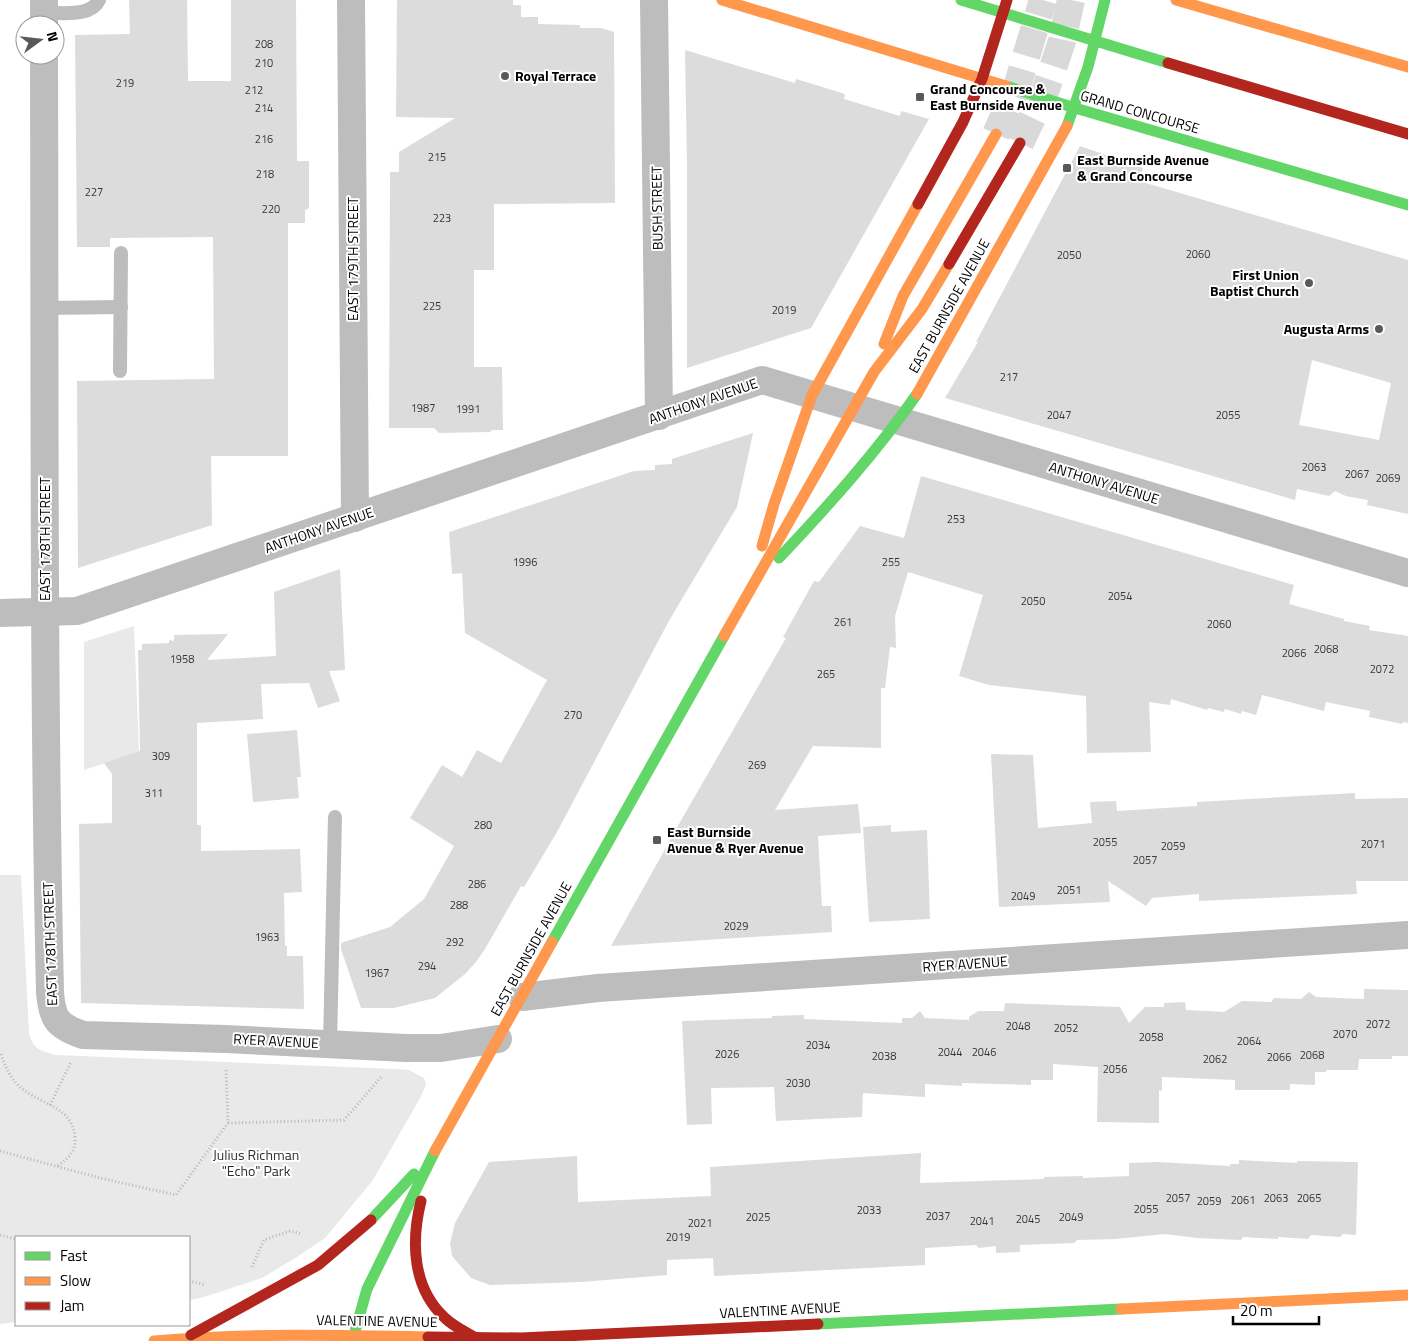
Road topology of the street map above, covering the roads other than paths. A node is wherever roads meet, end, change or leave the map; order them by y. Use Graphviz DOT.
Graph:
graph roads {
  1 [pos="99,0"];
  2 [pos="351,0"];
  3 [pos="654,0"];
  4 [pos="722,0"];
  5 [pos="961,0"];
  6 [pos="1007,0"];
  7 [pos="1105,0"];
  8 [pos="1176,0"];
  9 [pos="44,13"];
  10 [pos="1003,14"];
  11 [pos="1095,42"];
  12 [pos="44,65"];
  13 [pos="1408,67"];
  14 [pos="982,79"];
  15 [pos="1075,108"];
  16 [pos="996,134"];
  17 [pos="1408,134"];
  18 [pos="1020,143"];
  19 [pos="1408,204"];
  20 [pos="121,253"];
  21 [pos="121,307"];
  22 [pos="45,308"];
  23 [pos="120,371"];
  24 [pos="874,372"];
  25 [pos="812,395"];
  26 [pos="853,407"];
  27 [pos="659,416"];
  28 [pos="899,422"];
  29 [pos="355,518"];
  30 [pos="1408,573"];
  31 [pos="752,586"];
  32 [pos="0,613"];
  33 [pos="45,613"];
  34 [pos="335,818"];
  35 [pos="1408,936"];
  36 [pos="522,997"];
  37 [pos="56,1022"];
  38 [pos="498,1039"];
  39 [pos="330,1044"];
  40 [pos="437,1146"];
  41 [pos="1408,1295"];
  42 [pos="354,1335"];
  43 [pos="474,1337"];
  44 [pos="187,1338"];
  45 [pos="154,1341"];
  1 -- 9 [label="lane"];
  2 -- 29 [label="street, EAST 179TH STREET"];
  3 -- 27 [label="street, BUSH STREET"];
  4 -- 14 [label="main road, GRAND CONCOURSE"];
  5 -- 10 [label="main road"];
  6 -- 10 [label="main road, EAST BURNSIDE AVENUE"];
  7 -- 11 [label="main road, EAST BURNSIDE AVENUE"];
  8 -- 13 [label="main road"];
  10 -- 11 [label="main road"];
  10 -- 14 [label="main road, EAST BURNSIDE AVENUE"];
  11 -- 15 [label="main road, EAST BURNSIDE AVENUE"];
  11 -- 17 [label="main road"];
  12 -- 22 [label="street, EAST 178TH STREET"];
  14 -- 15 [label="main road, GRAND CONCOURSE"];
  14 -- 25 [label="main road, EAST BURNSIDE AVENUE"];
  15 -- 19 [label="main road, GRAND CONCOURSE"];
  15 -- 28 [label="main road, EAST BURNSIDE AVENUE"];
  16 -- 24 [label="main road, EAST BURNSIDE AVENUE"];
  18 -- 24 [label="main road, EAST BURNSIDE AVENUE"];
  20 -- 21 [label="lane"];
  21 -- 22 [label="lane"];
  21 -- 23 [label="lane"];
  22 -- 33 [label="street, EAST 178TH STREET"];
  24 -- 26 [label="main road, EAST BURNSIDE AVENUE"];
  25 -- 26 [label="street, ANTHONY AVENUE"];
  25 -- 27 [label="street, ANTHONY AVENUE"];
  25 -- 31 [label="main road, EAST BURNSIDE AVENUE"];
  26 -- 28 [label="street, ANTHONY AVENUE"];
  26 -- 31 [label="main road, EAST BURNSIDE AVENUE"];
  27 -- 29 [label="street, ANTHONY AVENUE"];
  28 -- 30 [label="street, ANTHONY AVENUE"];
  28 -- 31 [label="main road, EAST BURNSIDE AVENUE"];
  29 -- 33 [label="street, ANTHONY AVENUE"];
  31 -- 36 [label="main road, EAST BURNSIDE AVENUE"];
  32 -- 33 [label="street, ANTHONY AVENUE"];
  33 -- 37 [label="street, EAST 178TH STREET"];
  34 -- 39 [label="lane"];
  35 -- 36 [label="street, RYER AVENUE"];
  36 -- 38 [label="main road, EAST BURNSIDE AVENUE"];
  37 -- 39 [label="street, RYER AVENUE"];
  38 -- 39 [label="street, RYER AVENUE"];
  38 -- 40 [label="main road, EAST BURNSIDE AVENUE"];
  40 -- 42 [label="main road, EAST BURNSIDE AVENUE"];
  40 -- 43 [label="main road"];
  40 -- 44 [label="main road"];
  41 -- 43 [label="main road, VALENTINE AVENUE"];
  42 -- 43 [label="main road, VALENTINE AVENUE"];
  42 -- 44 [label="main road, VALENTINE AVENUE"];
  44 -- 45 [label="main road, VALENTINE AVENUE"];
}
